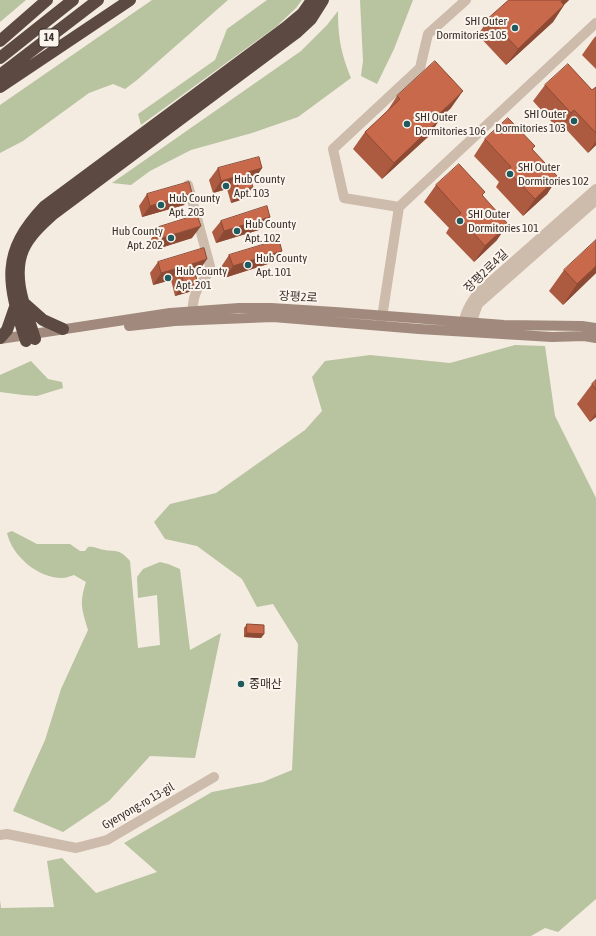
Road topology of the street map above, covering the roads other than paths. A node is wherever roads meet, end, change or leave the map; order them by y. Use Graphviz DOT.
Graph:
graph roads {
  1 [pos="47,0"];
  2 [pos="73,0"];
  3 [pos="98,0"];
  4 [pos="130,0"];
  5 [pos="312,0"];
  6 [pos="323,0"];
  7 [pos="466,0"];
  8 [pos="596,23"];
  9 [pos="0,41"];
  10 [pos="0,58"];
  11 [pos="0,75"];
  12 [pos="0,87"];
  13 [pos="188,186"];
  14 [pos="596,189"];
  15 [pos="596,200"];
  16 [pos="399,207"];
  17 [pos="19,304"];
  18 [pos="192,316"];
  19 [pos="382,321"];
  20 [pos="467,327"];
  21 [pos="63,329"];
  22 [pos="595,331"];
  23 [pos="29,337"];
  24 [pos="0,339"];
  25 [pos="0,345"];
  26 [pos="214,777"];
  27 [pos="0,835"];
  1 -- 9 [label="highway"];
  2 -- 10 [label="highway, 14"];
  3 -- 11 [label="highway, 14"];
  4 -- 12 [label="highway"];
  5 -- 17 [label="highway"];
  6 -- 17 [label="highway"];
  7 -- 16 [label="street"];
  8 -- 16 [label="street"];
  13 -- 18 [label="street"];
  14 -- 20 [label="street, 장평2로4길"];
  15 -- 20 [label="street, 장평2로4길"];
  16 -- 19 [label="street"];
  17 -- 21 [label="highway"];
  17 -- 23 [label="highway"];
  17 -- 24 [label="highway"];
  18 -- 19 [label="street, 장평2로"];
  18 -- 21 [label="street, 장평2로"];
  18 -- 23 [label="street, 장평2로"];
  19 -- 20 [label="street, 장평2로"];
  20 -- 22 [label="street, 장평2로"];
  21 -- 23 [label="street, 장평2로"];
  23 -- 24 [label="street, 장평2로"];
  23 -- 25 [label="street, 장평2로"];
  26 -- 27 [label="street, Gyeryong-ro 13-gil"];
}
